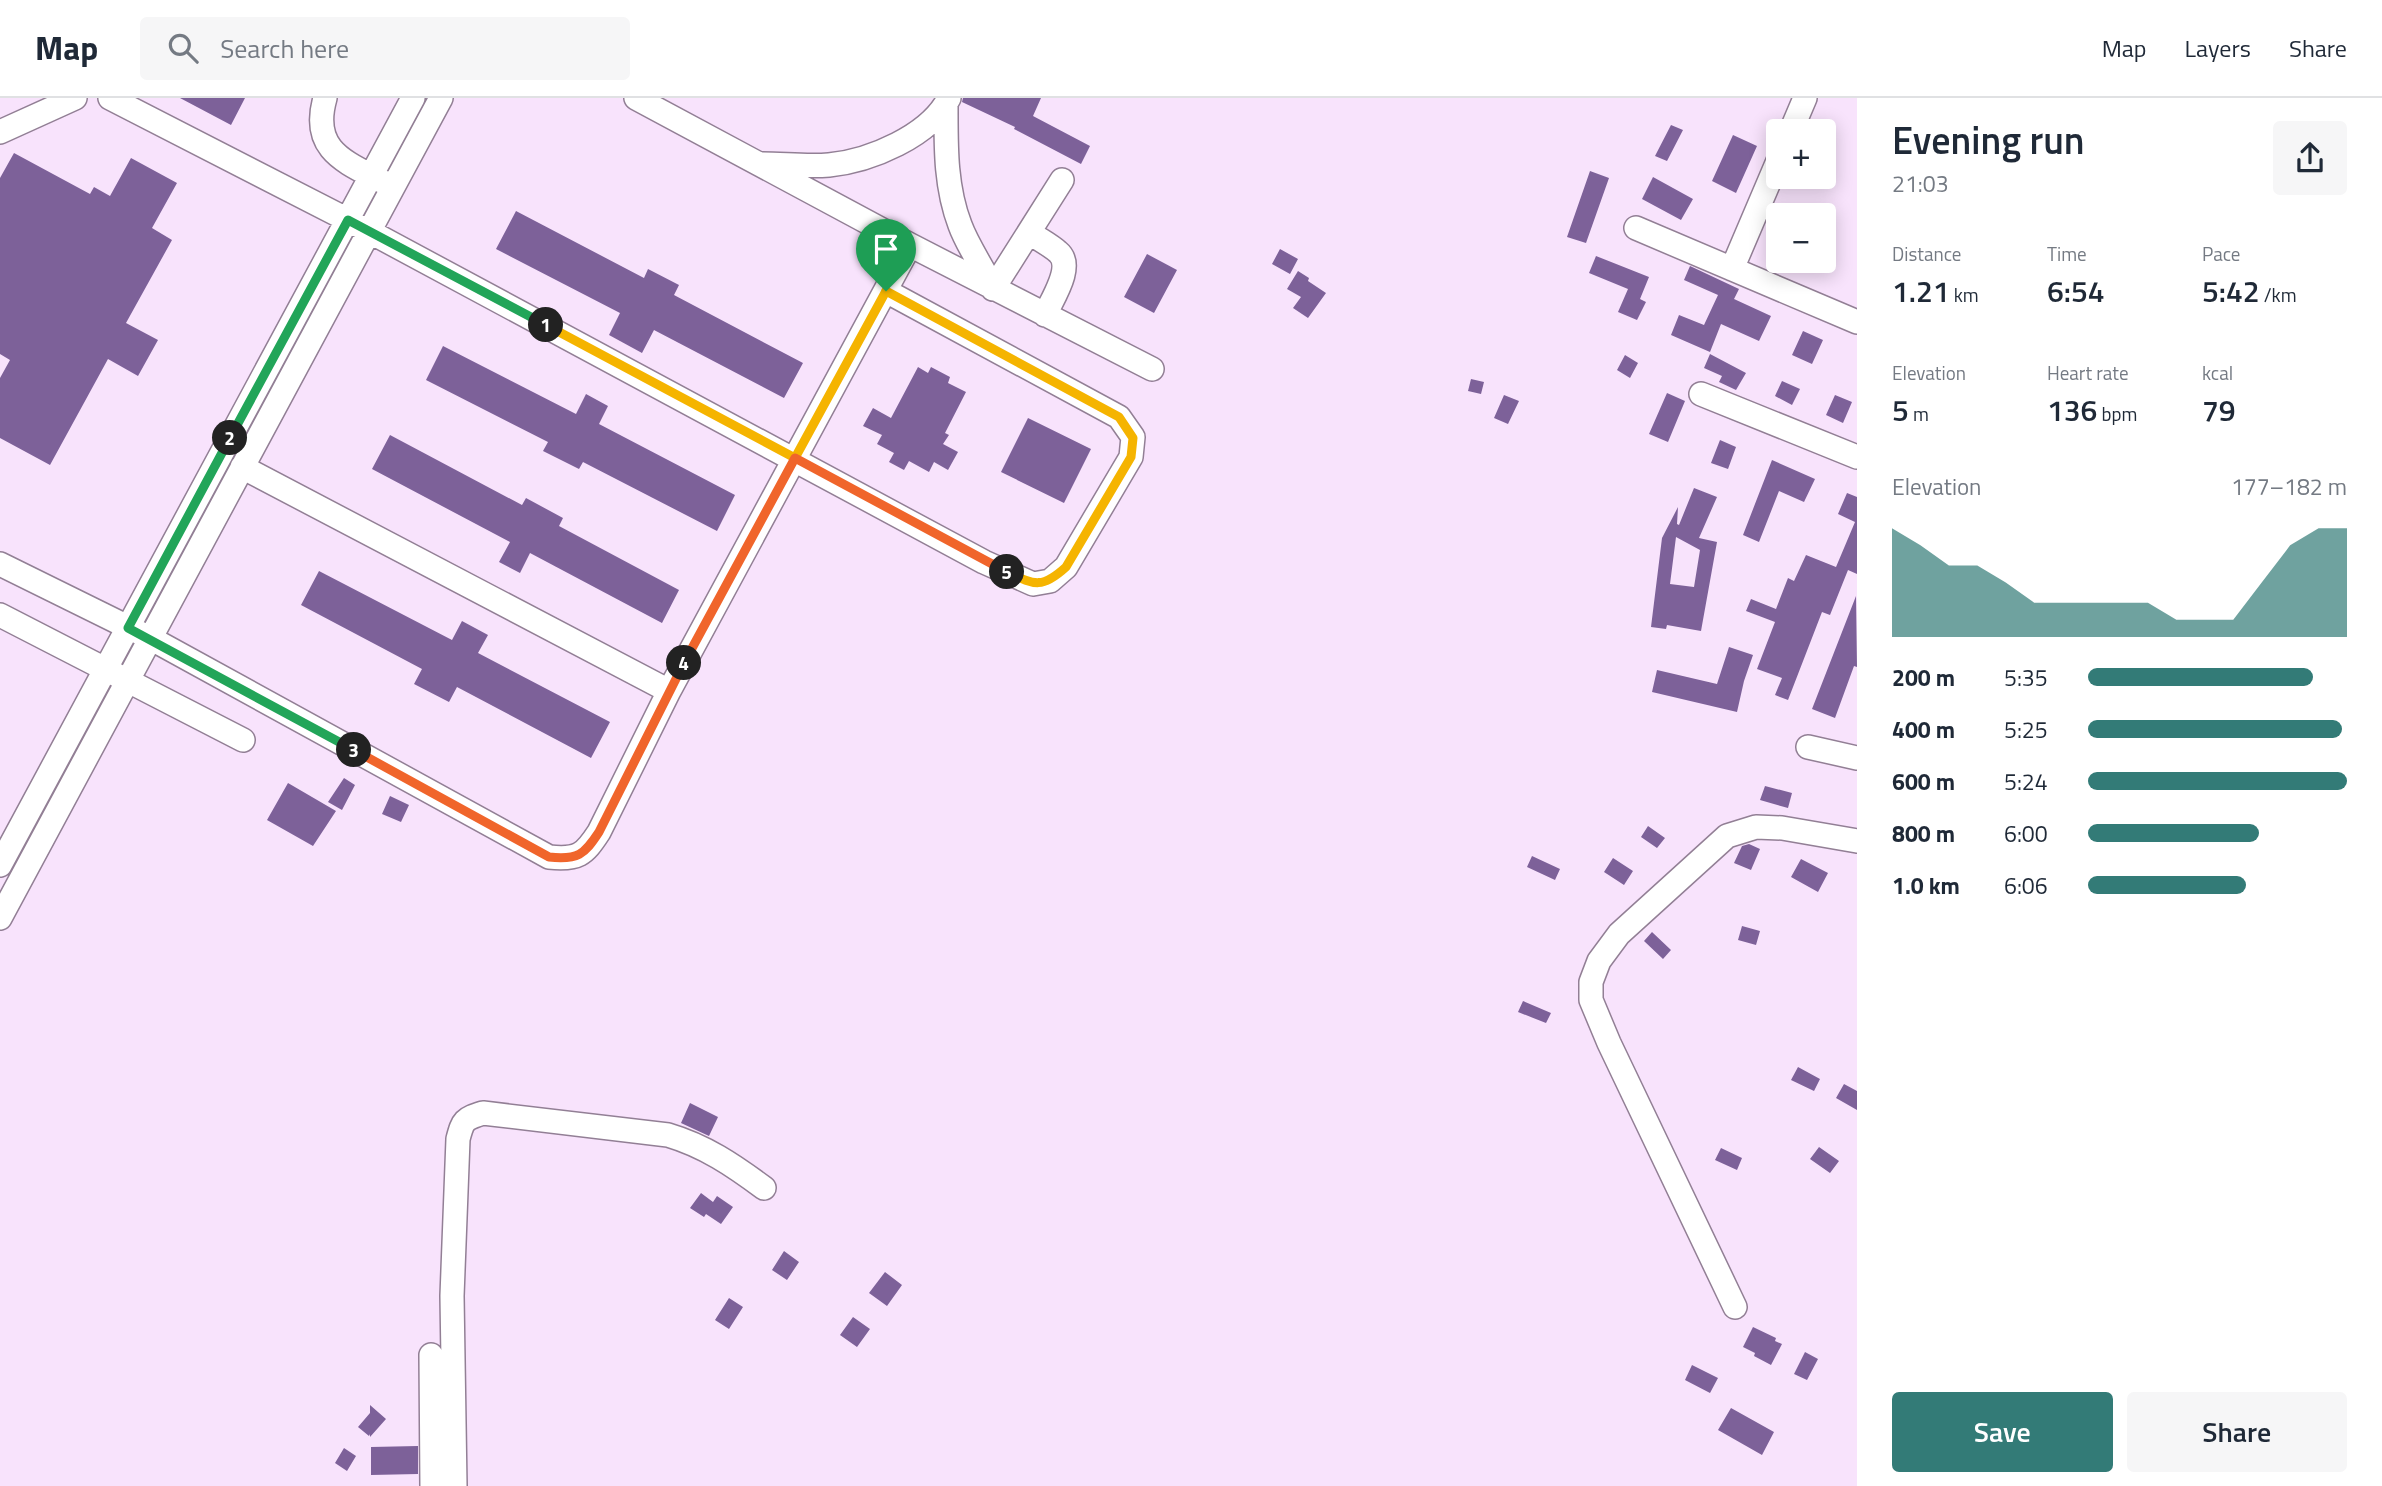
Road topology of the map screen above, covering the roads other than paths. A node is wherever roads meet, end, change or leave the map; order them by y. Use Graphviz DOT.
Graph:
graph roads {
  1 [pos="75,98"];
  2 [pos="110,98"];
  3 [pos="325,98"];
  4 [pos="414,98"];
  5 [pos="441,98"];
  6 [pos="636,98"];
  7 [pos="1805,98"];
  8 [pos="947,101"];
  9 [pos="1796,119"];
  10 [pos="0,132"];
  11 [pos="760,164"];
  12 [pos="372,176"];
  13 [pos="1062,180"];
  14 [pos="394,187"];
  15 [pos="1766,189"];
  16 [pos="348,220"];
  17 [pos="1636,228"];
  18 [pos="370,231"];
  19 [pos="1029,232"];
  20 [pos="910,245"];
  21 [pos="1732,269"];
  22 [pos="993,289"];
  23 [pos="886,291"];
  24 [pos="1854,314"];
  25 [pos="1045,315"];
  26 [pos="1152,369"];
  27 [pos="1701,394"];
  28 [pos="1857,457"];
  29 [pos="795,458"];
  30 [pos="242,467"];
  31 [pos="0,564"];
  32 [pos="0,615"];
  33 [pos="128,628"];
  34 [pos="150,638"];
  35 [pos="105,670"];
  36 [pos="128,680"];
  37 [pos="669,691"];
  38 [pos="243,740"];
  39 [pos="1808,747"];
  40 [pos="1857,758"];
  41 [pos="1857,841"];
  42 [pos="0,865"];
  43 [pos="0,918"];
  44 [pos="764,1188"];
  45 [pos="1735,1307"];
  46 [pos="431,1355"];
  47 [pos="432,1486"];
  48 [pos="455,1486"];
  1 -- 10 [label="street"];
  2 -- 16 [label="street"];
  3 -- 12 [label="street"];
  4 -- 12 [label="street"];
  5 -- 14 [label="street"];
  6 -- 11 [label="street"];
  7 -- 9 [label="street"];
  8 -- 11 [label="street"];
  8 -- 22 [label="street"];
  11 -- 20 [label="street"];
  12 -- 14 [label="street"];
  12 -- 16 [label="street"];
  13 -- 19 [label="street"];
  14 -- 18 [label="street"];
  15 -- 21 [label="street"];
  16 -- 18 [label="street"];
  16 -- 33 [label="street"];
  17 -- 21 [label="street"];
  18 -- 29 [label="street"];
  18 -- 30 [label="street"];
  19 -- 22 [label="street"];
  19 -- 25 [label="street"];
  20 -- 22 [label="street"];
  20 -- 23 [label="street"];
  21 -- 24 [label="street"];
  22 -- 25 [label="street"];
  23 -- 29 [label="street"];
  23 -- 29 [label="street"];
  25 -- 26 [label="street"];
  27 -- 28 [label="street"];
  29 -- 37 [label="street"];
  30 -- 34 [label="street"];
  30 -- 37 [label="street"];
  31 -- 33 [label="street"];
  32 -- 35 [label="street"];
  33 -- 34 [label="street"];
  33 -- 35 [label="street"];
  34 -- 36 [label="street"];
  34 -- 37 [label="street"];
  35 -- 36 [label="street"];
  35 -- 42 [label="street"];
  36 -- 38 [label="street"];
  36 -- 43 [label="street"];
  39 -- 40 [label="street"];
  41 -- 45 [label="street"];
  44 -- 48 [label="street"];
  46 -- 47 [label="street"];
}
